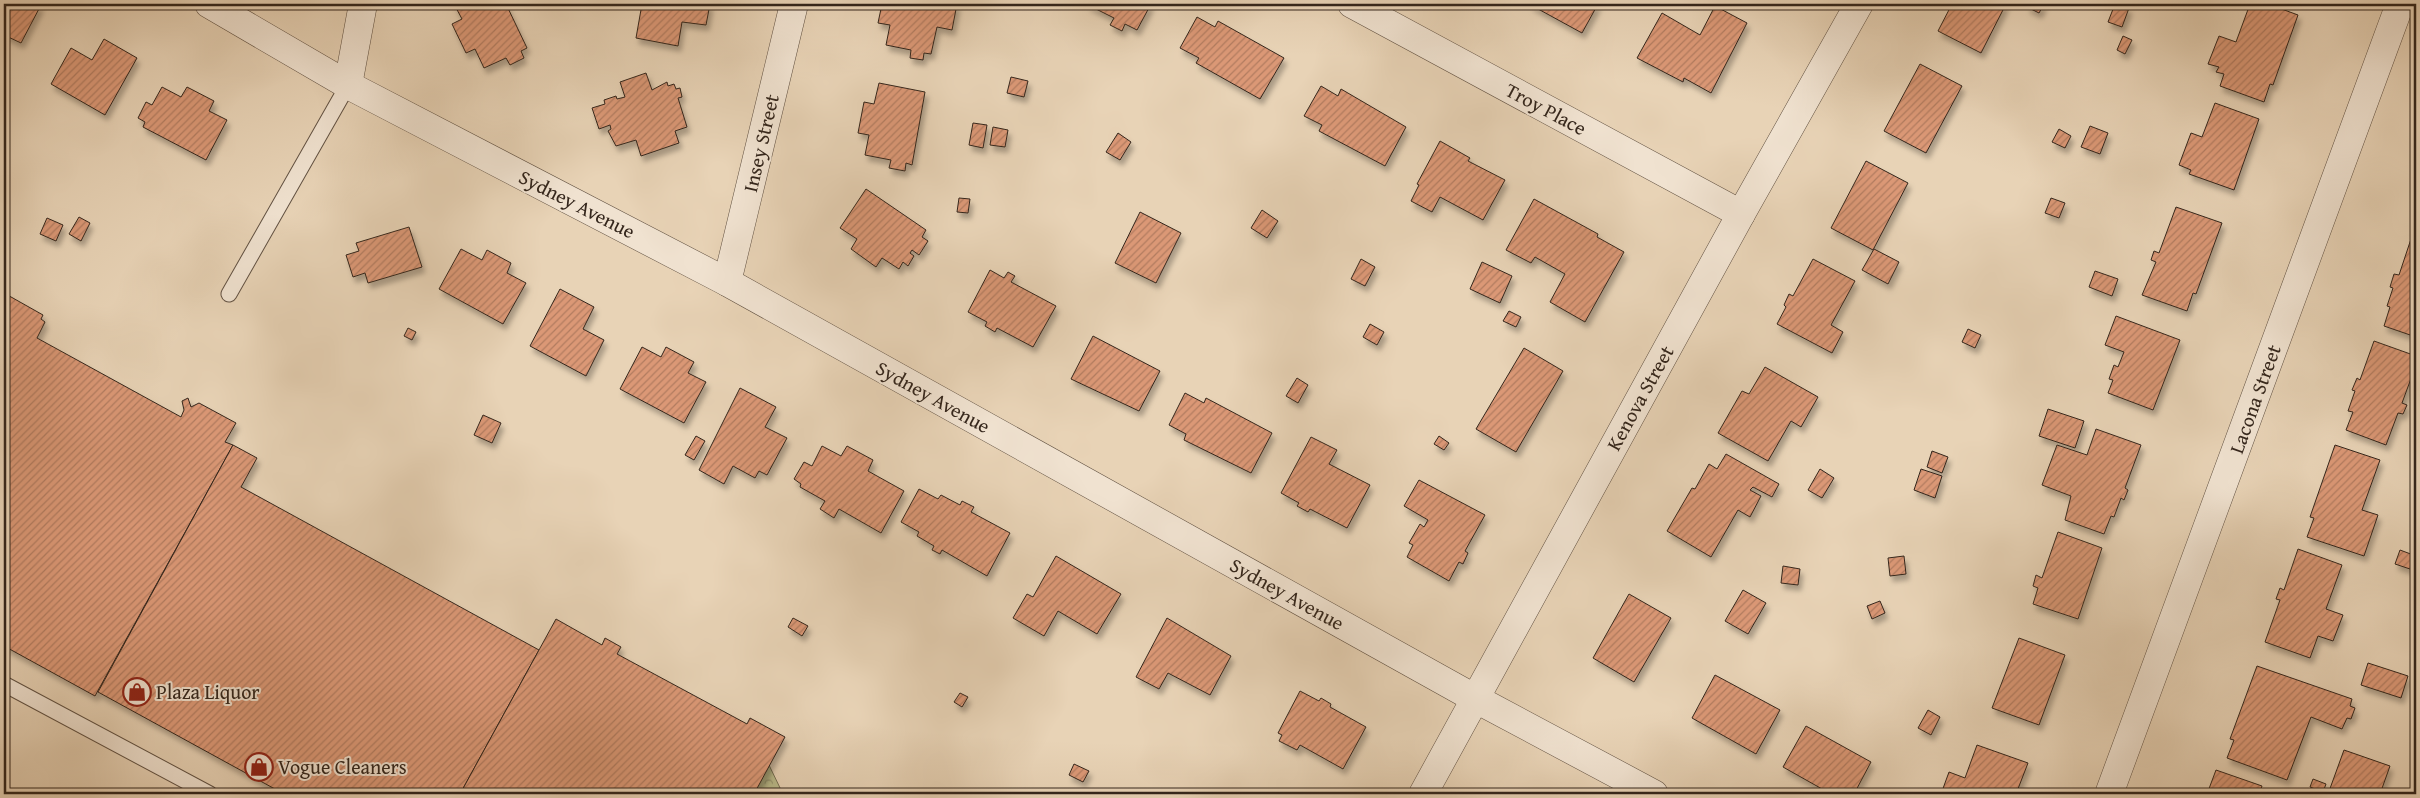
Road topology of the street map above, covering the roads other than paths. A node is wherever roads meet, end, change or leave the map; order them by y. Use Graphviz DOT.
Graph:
graph roads {
  1 [pos="209,4"];
  2 [pos="363,4"];
  3 [pos="794,4"];
  4 [pos="1352,4"];
  5 [pos="1859,4"];
  6 [pos="2400,4"];
  7 [pos="348,85"];
  8 [pos="1740,214"];
  9 [pos="727,282"];
  10 [pos="229,294"];
  11 [pos="4,684"];
  12 [pos="1476,699"];
  13 [pos="210,794"];
  14 [pos="1423,794"];
  15 [pos="1654,794"];
  16 [pos="2109,794"];
  1 -- 7 [label="street, Sydney Avenue"];
  2 -- 7 [label="street"];
  3 -- 9 [label="street, Insey Street"];
  4 -- 8 [label="street, Troy Place"];
  5 -- 8 [label="street, Kenova Street"];
  6 -- 16 [label="street, Lacona Street"];
  7 -- 9 [label="street, Sydney Avenue"];
  7 -- 10 [label="lane"];
  8 -- 12 [label="street, Kenova Street"];
  9 -- 12 [label="street, Sydney Avenue"];
  11 -- 13 [label="lane"];
  12 -- 14 [label="street, Kenova Street"];
  12 -- 15 [label="street, Sydney Avenue"];
}
